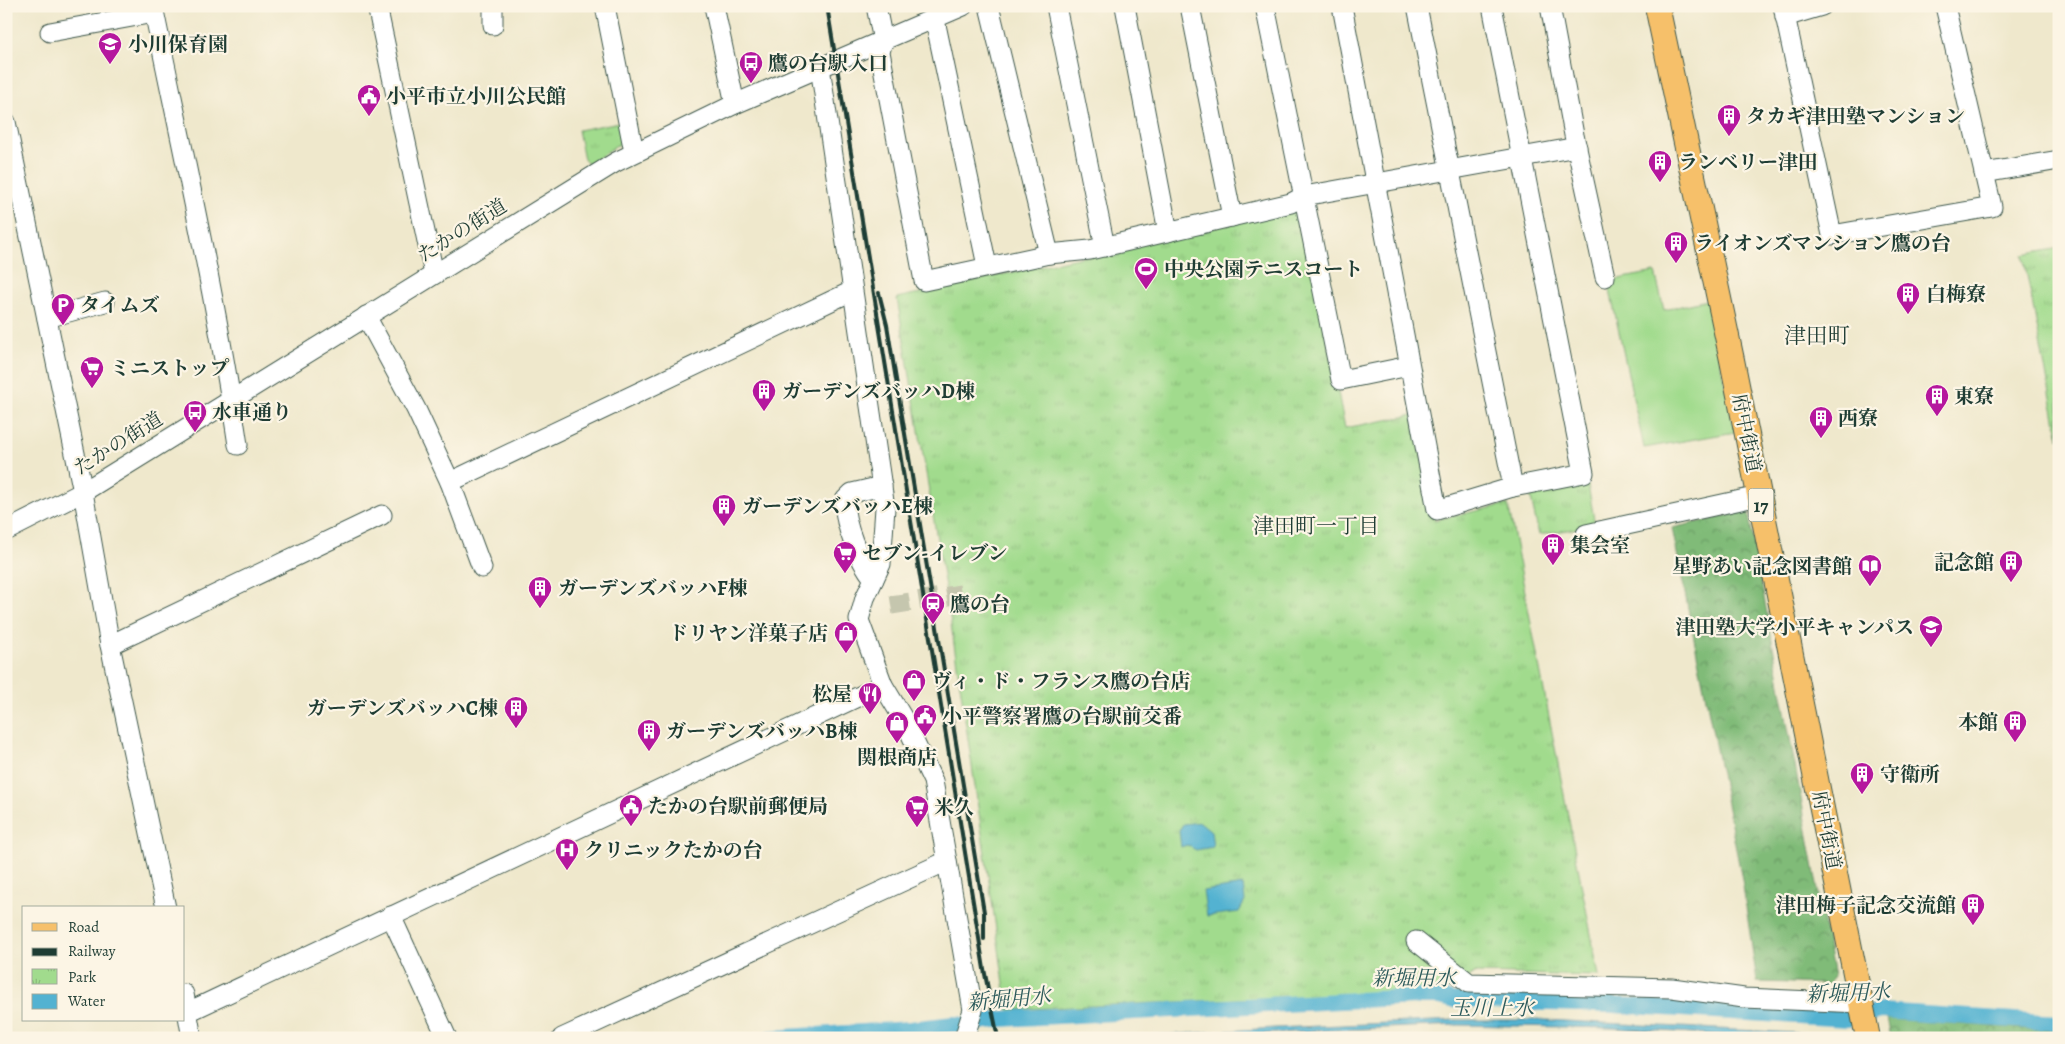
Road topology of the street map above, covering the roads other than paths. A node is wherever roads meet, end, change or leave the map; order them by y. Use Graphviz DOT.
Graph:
graph roads {
  1 [pos="377,6"];
  2 [pos="605,6"];
  3 [pos="714,6"];
  4 [pos="876,6"];
  5 [pos="963,6"];
  6 [pos="989,6"];
  7 [pos="1056,6"];
  8 [pos="1125,6"];
  9 [pos="1190,6"];
  10 [pos="1265,6"];
  11 [pos="1342,6"];
  12 [pos="1418,6"];
  13 [pos="1492,6"];
  14 [pos="1550,6"];
  15 [pos="1658,6"];
  16 [pos="1822,6"];
  17 [pos="1945,6"];
  18 [pos="154,9"];
  19 [pos="933,12"];
  20 [pos="1784,12"];
  21 [pos="50,32"];
  22 [pos="883,41"];
  23 [pos="820,67"];
  24 [pos="734,104"];
  25 [pos="6,122"];
  26 [pos="1577,147"];
  27 [pos="634,152"];
  28 [pos="1522,157"];
  29 [pos="2059,160"];
  30 [pos="1450,170"];
  31 [pos="1984,173"];
  32 [pos="1375,184"];
  33 [pos="1304,196"];
  34 [pos="1232,217"];
  35 [pos="1168,232"];
  36 [pos="1105,246"];
  37 [pos="1049,254"];
  38 [pos="987,266"];
  39 [pos="434,274"];
  40 [pos="1605,277"];
  41 [pos="852,291"];
  42 [pos="105,302"];
  43 [pos="366,316"];
  44 [pos="48,318"];
  45 [pos="1409,366"];
  46 [pos="231,398"];
  47 [pos="238,445"];
  48 [pos="450,482"];
  49 [pos="882,486"];
  50 [pos="1513,487"];
  51 [pos="83,492"];
  52 [pos="1759,496"];
  53 [pos="382,515"];
  54 [pos="6,531"];
  55 [pos="1586,534"];
  56 [pos="482,568"];
  57 [pos="874,579"];
  58 [pos="110,645"];
  59 [pos="883,685"];
  60 [pos="947,861"];
  61 [pos="166,906"];
  62 [pos="391,916"];
  63 [pos="1416,941"];
  64 [pos="186,1003"];
  65 [pos="1864,1019"];
  66 [pos="966,1035"];
  67 [pos="192,1038"];
  68 [pos="447,1038"];
  69 [pos="562,1038"];
  1 -- 39 [label="street"];
  2 -- 27 [label="street"];
  3 -- 24 [label="street"];
  4 -- 22 [label="street"];
  5 -- 19 [label="street, たかの街道"];
  6 -- 37 [label="street"];
  7 -- 36 [label="street"];
  8 -- 35 [label="street"];
  9 -- 34 [label="street"];
  10 -- 33 [label="street"];
  11 -- 32 [label="street"];
  12 -- 30 [label="street"];
  13 -- 28 [label="street"];
  14 -- 26 [label="street"];
  15 -- 52 [label="main road, 府中街道 / 17"];
  16 -- 20 [label="street"];
  17 -- 31 [label="street"];
  18 -- 21 [label="street"];
  18 -- 46 [label="street"];
  19 -- 22 [label="street, たかの街道"];
  19 -- 38 [label="street"];
  20 -- 31 [label="street"];
  22 -- 23 [label="street, たかの街道"];
  22 -- 38 [label="street"];
  23 -- 24 [label="street, たかの街道"];
  23 -- 41 [label="street"];
  24 -- 27 [label="street, たかの街道"];
  25 -- 44 [label="street"];
  26 -- 28 [label="street"];
  26 -- 40 [label="street"];
  27 -- 39 [label="street, たかの街道"];
  28 -- 30 [label="street"];
  28 -- 50 [label="street"];
  29 -- 31 [label="street"];
  30 -- 32 [label="street"];
  30 -- 50 [label="street"];
  32 -- 33 [label="street"];
  32 -- 45 [label="street"];
  33 -- 34 [label="street"];
  33 -- 45 [label="street"];
  34 -- 35 [label="street"];
  35 -- 36 [label="street"];
  36 -- 37 [label="street"];
  37 -- 38 [label="street"];
  39 -- 43 [label="street, たかの街道"];
  41 -- 48 [label="street"];
  41 -- 49 [label="street"];
  42 -- 44 [label="street"];
  43 -- 46 [label="street, たかの街道"];
  43 -- 48 [label="street"];
  44 -- 51 [label="street"];
  45 -- 50 [label="street"];
  46 -- 47 [label="street"];
  46 -- 51 [label="street, たかの街道"];
  48 -- 56 [label="street"];
  49 -- 57 [label="street"];
  49 -- 57 [label="street"];
  51 -- 54 [label="street, たかの街道"];
  51 -- 58 [label="street"];
  52 -- 55 [label="street"];
  52 -- 65 [label="main road, 府中街道 / 17"];
  53 -- 58 [label="street"];
  57 -- 59 [label="street"];
  58 -- 61 [label="street"];
  59 -- 60 [label="street"];
  59 -- 62 [label="street"];
  60 -- 66 [label="street"];
  60 -- 69 [label="street"];
  62 -- 64 [label="street"];
  62 -- 68 [label="street"];
  63 -- 65 [label="street"];
  64 -- 67 [label="street"];
}
